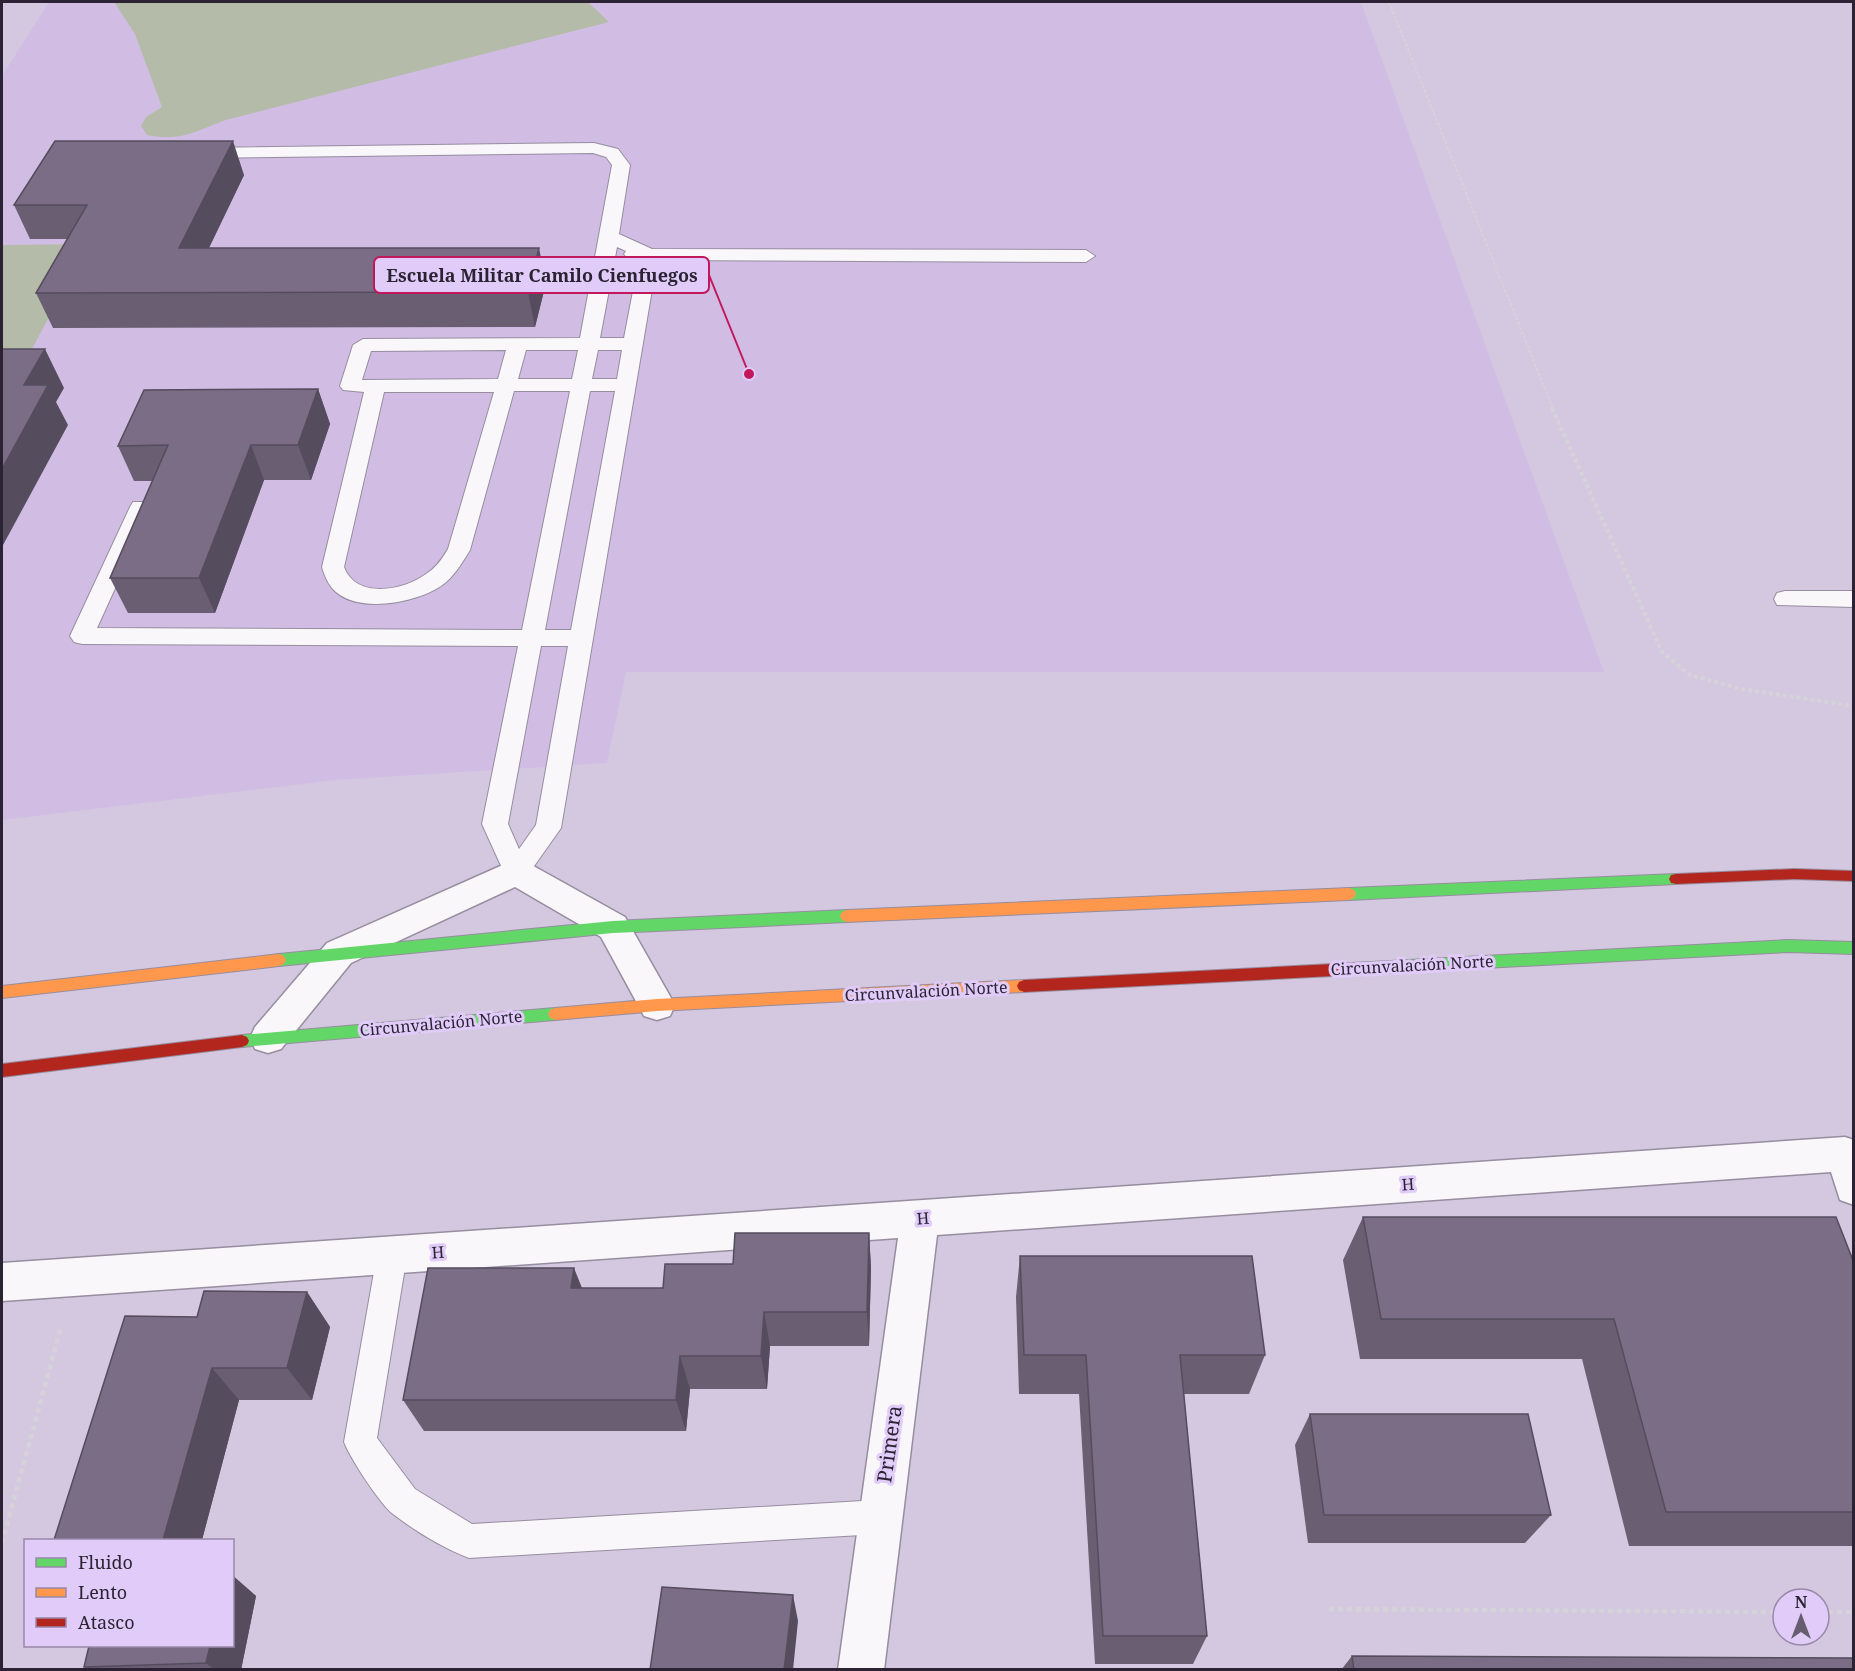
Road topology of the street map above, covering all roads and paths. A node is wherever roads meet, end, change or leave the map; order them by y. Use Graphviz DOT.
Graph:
graph roads {
  1 [pos="1389,2"];
  2 [pos="182,153"];
  3 [pos="608,246"];
  4 [pos="649,254"];
  5 [pos="1086,256"];
  6 [pos="518,344"];
  7 [pos="589,344"];
  8 [pos="633,344"];
  9 [pos="507,385"];
  10 [pos="581,385"];
  11 [pos="626,385"];
  12 [pos="375,386"];
  13 [pos="141,507"];
  14 [pos="1785,599"];
  15 [pos="1854,599"];
  16 [pos="531,638"];
  17 [pos="581,638"];
  18 [pos="1854,706"];
  19 [pos="516,872"];
  20 [pos="1854,876"];
  21 [pos="613,927"];
  22 [pos="1854,948"];
  23 [pos="339,953"];
  24 [pos="2,992"];
  25 [pos="657,1005"];
  26 [pos="268,1038"];
  27 [pos="2,1071"];
  28 [pos="1849,1171"];
  29 [pos="920,1218"];
  30 [pos="392,1255"];
  31 [pos="74,1277"];
  32 [pos="2,1282"];
  33 [pos="879,1517"];
  34 [pos="2,1543"];
  35 [pos="1329,1609"];
  36 [pos="1771,1612"];
  37 [pos="1831,1612"];
  38 [pos="1854,1612"];
  39 [pos="861,1670"];
  1 -- 18 [label="path"];
  2 -- 3 [label="lane"];
  3 -- 4 [label="lane"];
  3 -- 7 [label="lane"];
  4 -- 5 [label="lane"];
  4 -- 8 [label="lane"];
  6 -- 7 [label="lane"];
  6 -- 9 [label="lane"];
  6 -- 12 [label="lane"];
  7 -- 8 [label="lane"];
  7 -- 10 [label="lane"];
  8 -- 11 [label="lane"];
  9 -- 10 [label="lane"];
  9 -- 12 [label="lane"];
  9 -- 12 [label="lane"];
  10 -- 11 [label="lane"];
  10 -- 16 [label="lane"];
  11 -- 17 [label="lane"];
  13 -- 16 [label="lane"];
  14 -- 15 [label="lane"];
  16 -- 17 [label="lane"];
  16 -- 19 [label="lane"];
  17 -- 19 [label="lane"];
  19 -- 21 [label="street"];
  19 -- 23 [label="street"];
  20 -- 21 [label="highway"];
  21 -- 23 [label="highway"];
  21 -- 25 [label="street"];
  22 -- 25 [label="highway, Circunvalación Norte"];
  23 -- 24 [label="highway"];
  23 -- 26 [label="street"];
  25 -- 26 [label="highway, Circunvalación Norte"];
  26 -- 27 [label="highway, Circunvalación Norte"];
  28 -- 29 [label="street, H"];
  29 -- 30 [label="street, H"];
  29 -- 33 [label="street, Primera"];
  30 -- 31 [label="street, H"];
  30 -- 33 [label="lane"];
  31 -- 32 [label="street, H"];
  31 -- 34 [label="path"];
  33 -- 39 [label="street, Primera"];
  35 -- 36 [label="path"];
  37 -- 38 [label="path"];
}
